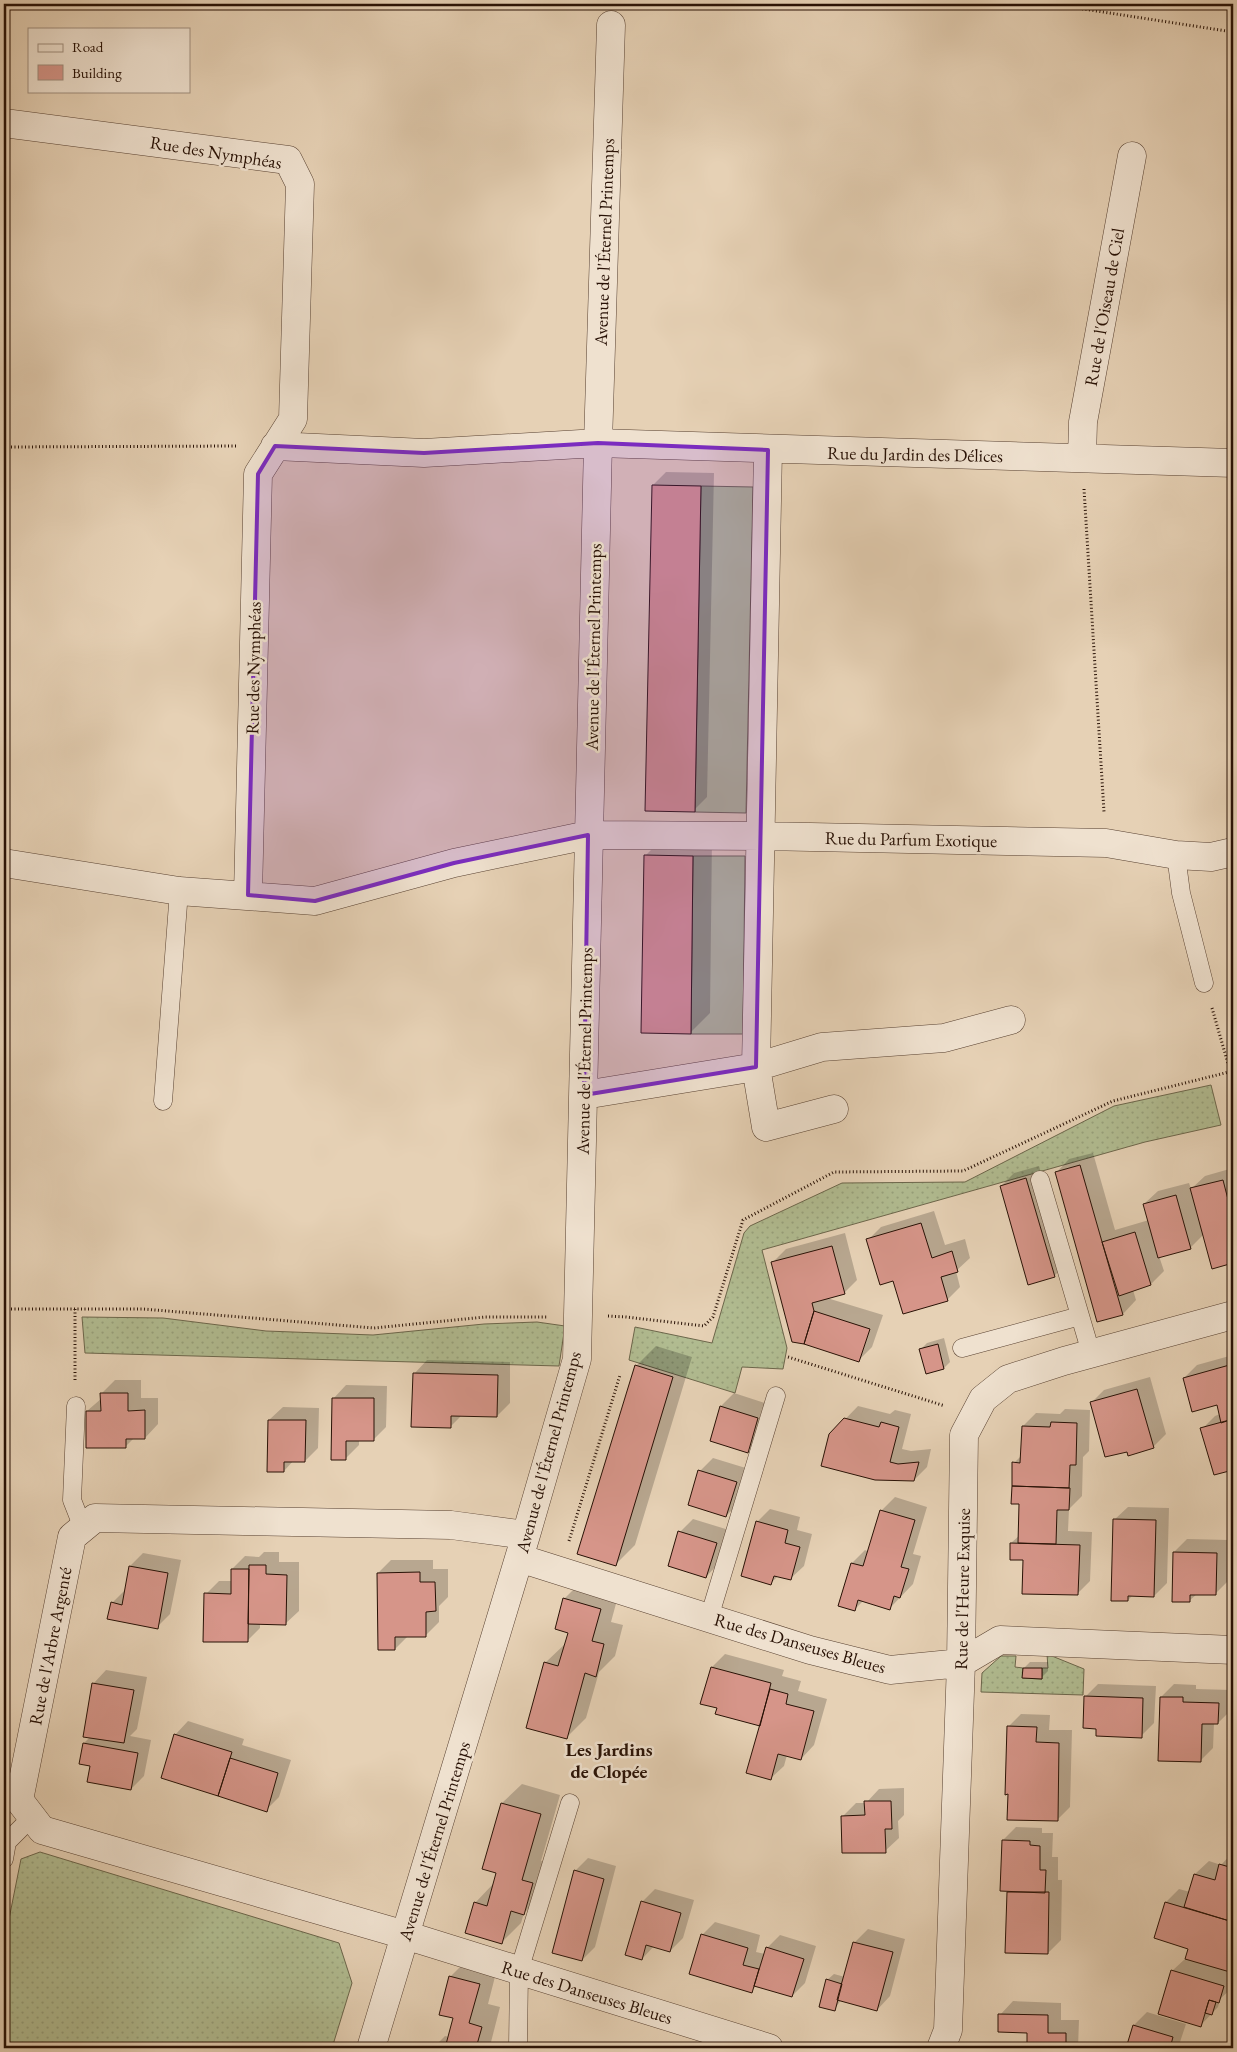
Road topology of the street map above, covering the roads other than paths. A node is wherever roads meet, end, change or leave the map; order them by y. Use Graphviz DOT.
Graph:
graph roads {
  1 [pos="611,25"];
  2 [pos="4,123"];
  3 [pos="1132,156"];
  4 [pos="598,444"];
  5 [pos="276,446"];
  6 [pos="768,450"];
  7 [pos="1082,458"];
  8 [pos="1233,463"];
  9 [pos="588,835"];
  10 [pos="762,836"];
  11 [pos="1233,852"];
  12 [pos="1176,854"];
  13 [pos="4,863"];
  14 [pos="179,891"];
  15 [pos="248,895"];
  16 [pos="1204,983"];
  17 [pos="1011,1020"];
  18 [pos="756,1067"];
  19 [pos="584,1095"];
  20 [pos="163,1101"];
  21 [pos="834,1109"];
  22 [pos="1040,1180"];
  23 [pos="1233,1315"];
  24 [pos="1080,1316"];
  25 [pos="962,1348"];
  26 [pos="1091,1354"];
  27 [pos="776,1396"];
  28 [pos="76,1406"];
  29 [pos="83,1528"];
  30 [pos="523,1546"];
  31 [pos="708,1618"];
  32 [pos="1233,1650"];
  33 [pos="961,1663"];
  34 [pos="570,1803"];
  35 [pos="32,1817"];
  36 [pos="4,1859"];
  37 [pos="405,1935"];
  38 [pos="519,1971"];
  39 [pos="371,2048"];
  40 [pos="518,2048"];
  41 [pos="768,2048"];
  42 [pos="941,2048"];
  1 -- 4 [label="street, Avenue de l'Éternel Printemps"];
  2 -- 5 [label="street, Rue des Nymphéas"];
  3 -- 7 [label="street, Rue de l'Oiseau de Ciel"];
  4 -- 5 [label="street"];
  4 -- 6 [label="street, Rue du Jardin des Délices"];
  4 -- 9 [label="street, Avenue de l'Éternel Printemps"];
  5 -- 15 [label="street, Rue des Nymphéas"];
  6 -- 7 [label="street, Rue du Jardin des Délices"];
  6 -- 10 [label="street"];
  7 -- 8 [label="street, Rue du Jardin des Délices"];
  9 -- 10 [label="street, Rue du Parfum Exotique"];
  9 -- 15 [label="street"];
  9 -- 19 [label="street, Avenue de l'Éternel Printemps"];
  10 -- 12 [label="street, Rue du Parfum Exotique"];
  10 -- 18 [label="street"];
  11 -- 12 [label="street, Rue du Parfum Exotique"];
  12 -- 16 [label="lane"];
  13 -- 14 [label="street"];
  14 -- 15 [label="street"];
  14 -- 20 [label="lane"];
  17 -- 18 [label="street"];
  18 -- 19 [label="street"];
  18 -- 21 [label="street"];
  19 -- 30 [label="street, Avenue de l'Éternel Printemps"];
  22 -- 24 [label="lane"];
  23 -- 26 [label="street, Rue de l'Heure Exquise"];
  24 -- 25 [label="lane"];
  24 -- 26 [label="lane"];
  26 -- 33 [label="street, Rue de l'Heure Exquise"];
  27 -- 31 [label="lane"];
  28 -- 29 [label="lane"];
  29 -- 30 [label="street"];
  29 -- 35 [label="street, Rue de l'Arbre Argenté"];
  30 -- 31 [label="street, Rue des Danseuses Bleues"];
  30 -- 37 [label="street, Avenue de l'Éternel Printemps"];
  31 -- 33 [label="street, Rue des Danseuses Bleues"];
  32 -- 33 [label="street, Rue des Danseuses Bleues"];
  33 -- 42 [label="street, Rue de l'Heure Exquise"];
  34 -- 38 [label="lane"];
  35 -- 36 [label="lane"];
  35 -- 37 [label="street, Rue de l'Arbre Argenté"];
  37 -- 38 [label="street, Rue des Danseuses Bleues"];
  37 -- 39 [label="street, Avenue de l'Éternel Printemps"];
  38 -- 40 [label="lane"];
  38 -- 41 [label="street, Rue des Danseuses Bleues"];
}
